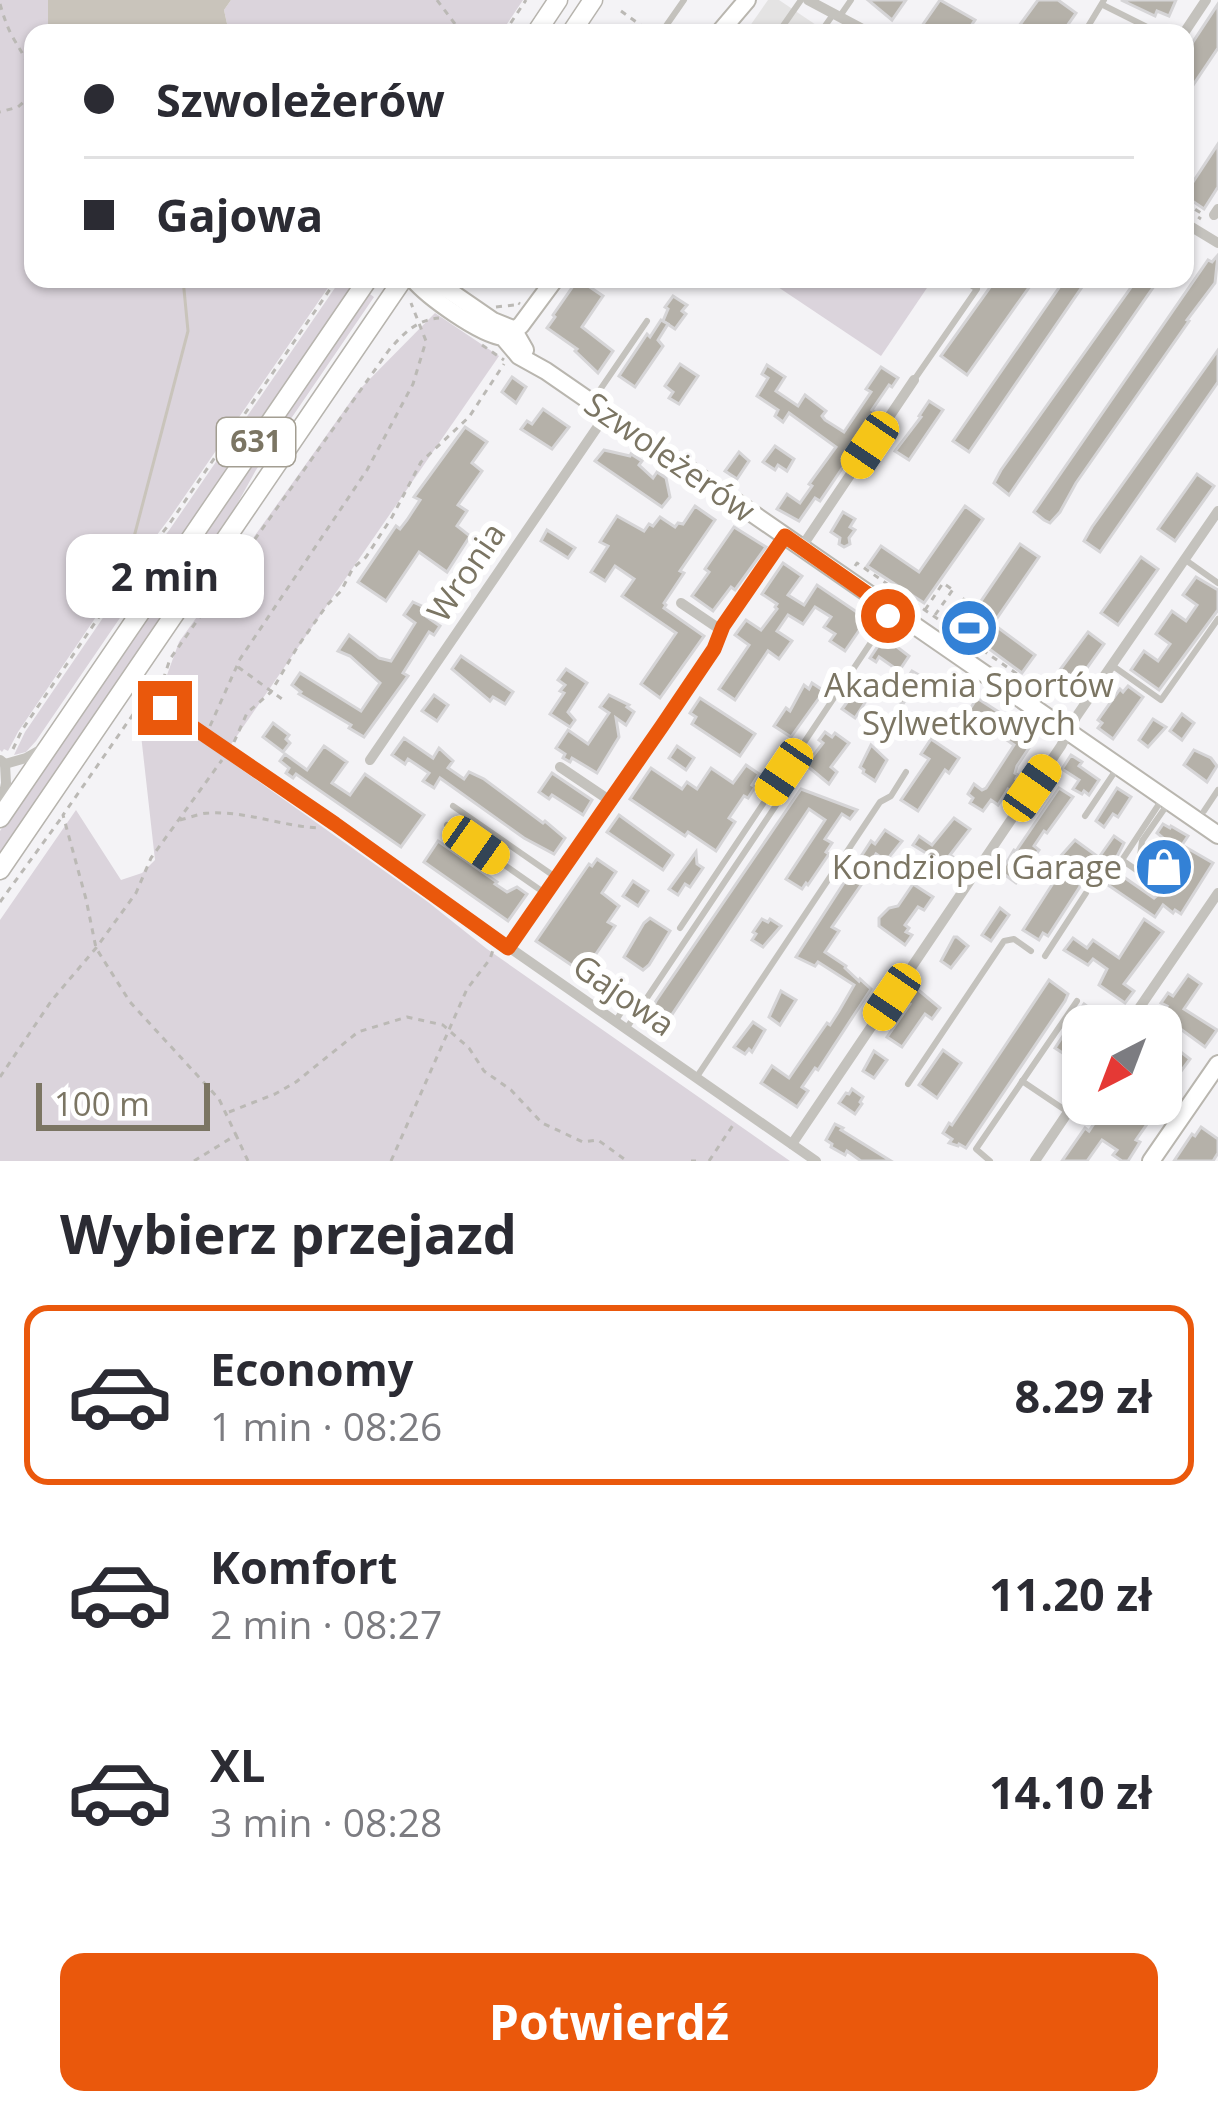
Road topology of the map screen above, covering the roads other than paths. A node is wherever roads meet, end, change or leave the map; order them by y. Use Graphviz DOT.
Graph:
graph roads {
  1 [pos="747,0"];
  2 [pos="804,0"];
  3 [pos="851,0"];
  4 [pos="1104,3"];
  5 [pos="837,14"];
  6 [pos="726,24"];
  7 [pos="785,24"];
  8 [pos="828,24"];
  9 [pos="854,24"];
  10 [pos="1142,24"];
  11 [pos="362,288"];
  12 [pos="397,288"];
  13 [pos="421,288"];
  14 [pos="445,288"];
  15 [pos="536,288"];
  16 [pos="548,288"];
  17 [pos="975,288"];
  18 [pos="647,321"];
  19 [pos="508,341"];
  20 [pos="914,380"];
  21 [pos="599,408"];
  22 [pos="1218,511"];
  23 [pos="785,536"];
  24 [pos="801,548"];
  25 [pos="1184,560"];
  26 [pos="1218,583"];
  27 [pos="681,603"];
  28 [pos="892,611"];
  29 [pos="1218,619"];
  30 [pos="721,630"];
  31 [pos="1112,665"];
  32 [pos="165,708"];
  33 [pos="1068,733"];
  34 [pos="50,744"];
  35 [pos="370,760"];
  36 [pos="2,762"];
  37 [pos="560,767"];
  38 [pos="1118,767"];
  39 [pos="906,772"];
  40 [pos="791,783"];
  41 [pos="1216,796"];
  42 [pos="609,800"];
  43 [pos="1166,800"];
  44 [pos="453,806"];
  45 [pos="1204,811"];
  46 [pos="0,816"];
  47 [pos="1085,816"];
  48 [pos="447,825"];
  49 [pos="1216,830"];
  50 [pos="1145,860"];
  51 [pos="0,870"];
  52 [pos="557,879"];
  53 [pos="1158,885"];
  54 [pos="1218,892"];
  55 [pos="1085,893"];
  56 [pos="546,894"];
  57 [pos="680,928"];
  58 [pos="508,948"];
  59 [pos="1031,951"];
  60 [pos="1045,956"];
  61 [pos="1076,1001"];
  62 [pos="1141,1005"];
  63 [pos="621,1021"];
  64 [pos="1218,1064"];
  65 [pos="696,1078"];
  66 [pos="1022,1081"];
  67 [pos="908,1084"];
  68 [pos="1062,1108"];
  69 [pos="1062,1121"];
  70 [pos="792,1144"];
  71 [pos="816,1161"];
  72 [pos="990,1161"];
  73 [pos="1035,1161"];
  74 [pos="1151,1161"];
  1 -- 6 [label="street"];
  2 -- 5 [label="street"];
  2 -- 7 [label="lane"];
  3 -- 5 [label="lane"];
  4 -- 10 [label="lane"];
  5 -- 8 [label="lane"];
  5 -- 9 [label="street"];
  11 -- 34 [label="main road, 631"];
  12 -- 51 [label="main road, 631"];
  13 -- 19 [label="street, Szwoleżerów"];
  14 -- 19 [label="street, Szwoleżerów"];
  15 -- 19 [label="street"];
  16 -- 19 [label="street"];
  17 -- 20 [label="lane"];
  18 -- 21 [label="lane"];
  19 -- 21 [label="street, Szwoleżerów"];
  20 -- 24 [label="street"];
  21 -- 23 [label="street, Szwoleżerów"];
  21 -- 35 [label="street, Wronia"];
  22 -- 25 [label="street"];
  23 -- 24 [label="street, Szwoleżerów"];
  23 -- 30 [label="street"];
  24 -- 28 [label="street, Szwoleżerów"];
  25 -- 26 [label="lane"];
  25 -- 31 [label="street"];
  27 -- 30 [label="street"];
  28 -- 33 [label="street, Szwoleżerów"];
  28 -- 57 [label="lane"];
  29 -- 31 [label="lane"];
  30 -- 42 [label="street"];
  31 -- 33 [label="street"];
  32 -- 58 [label="street, Gajowa"];
  33 -- 38 [label="street, Szwoleżerów"];
  33 -- 70 [label="street"];
  34 -- 36 [label="street"];
  34 -- 46 [label="main road, 631"];
  36 -- 46 [label="street"];
  37 -- 42 [label="street"];
  38 -- 43 [label="street, Szwoleżerów"];
  38 -- 47 [label="lane"];
  39 -- 65 [label="lane"];
  40 -- 63 [label="lane"];
  41 -- 45 [label="lane"];
  42 -- 52 [label="street"];
  43 -- 49 [label="street, Szwoleżerów"];
  43 -- 50 [label="lane"];
  43 -- 53 [label="lane"];
  44 -- 52 [label="lane"];
  48 -- 56 [label="lane"];
  52 -- 56 [label="street"];
  54 -- 62 [label="street"];
  55 -- 60 [label="lane"];
  56 -- 58 [label="street"];
  58 -- 63 [label="street, Gajowa"];
  59 -- 67 [label="lane"];
  61 -- 66 [label="lane"];
  63 -- 65 [label="street, Gajowa"];
  64 -- 74 [label="street"];
  65 -- 70 [label="street, Gajowa"];
  66 -- 68 [label="lane"];
  66 -- 72 [label="lane"];
  69 -- 73 [label="street"];
  70 -- 71 [label="street, Gajowa"];
}
